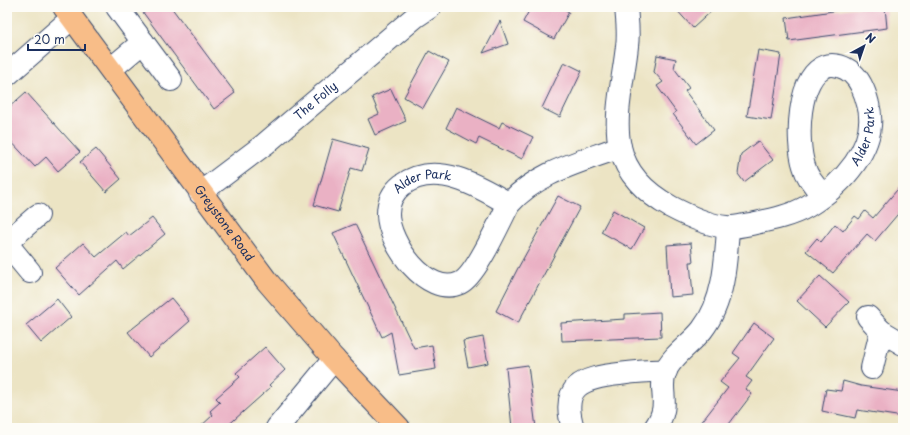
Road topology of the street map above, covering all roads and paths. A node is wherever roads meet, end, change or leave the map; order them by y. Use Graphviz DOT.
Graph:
graph roads {
  1 [pos="117,7"];
  2 [pos="626,7"];
  3 [pos="418,10"];
  4 [pos="68,13"];
  5 [pos="143,42"];
  6 [pos="111,69"];
  7 [pos="7,75"];
  8 [pos="171,80"];
  9 [pos="620,147"];
  10 [pos="200,193"];
  11 [pos="823,195"];
  12 [pos="509,204"];
  13 [pos="38,215"];
  14 [pos="728,228"];
  15 [pos="7,243"];
  16 [pos="30,272"];
  17 [pos="903,344"];
  18 [pos="334,359"];
  19 [pos="872,368"];
  20 [pos="666,371"];
  21 [pos="277,428"];
  22 [pos="399,428"];
  23 [pos="573,428"];
  24 [pos="656,428"];
  1 -- 5 [label="street"];
  2 -- 9 [label="street, Alder Park"];
  3 -- 10 [label="street, The Folly"];
  4 -- 6 [label="main road, Greystone Road"];
  4 -- 7 [label="street"];
  5 -- 6 [label="street"];
  5 -- 8 [label="street"];
  6 -- 10 [label="main road, Greystone Road"];
  9 -- 12 [label="street, Alder Park"];
  9 -- 14 [label="street, Alder Park"];
  10 -- 18 [label="main road, Greystone Road"];
  11 -- 11 [label="street, Alder Park"];
  11 -- 14 [label="street, Alder Park"];
  12 -- 12 [label="street, Alder Park"];
  13 -- 15 [label="street"];
  14 -- 20 [label="street"];
  15 -- 16 [label="street"];
  17 -- 19 [label="street"];
  18 -- 21 [label="street"];
  18 -- 22 [label="main road, Greystone Road"];
  20 -- 23 [label="street"];
  20 -- 24 [label="street"];
}
